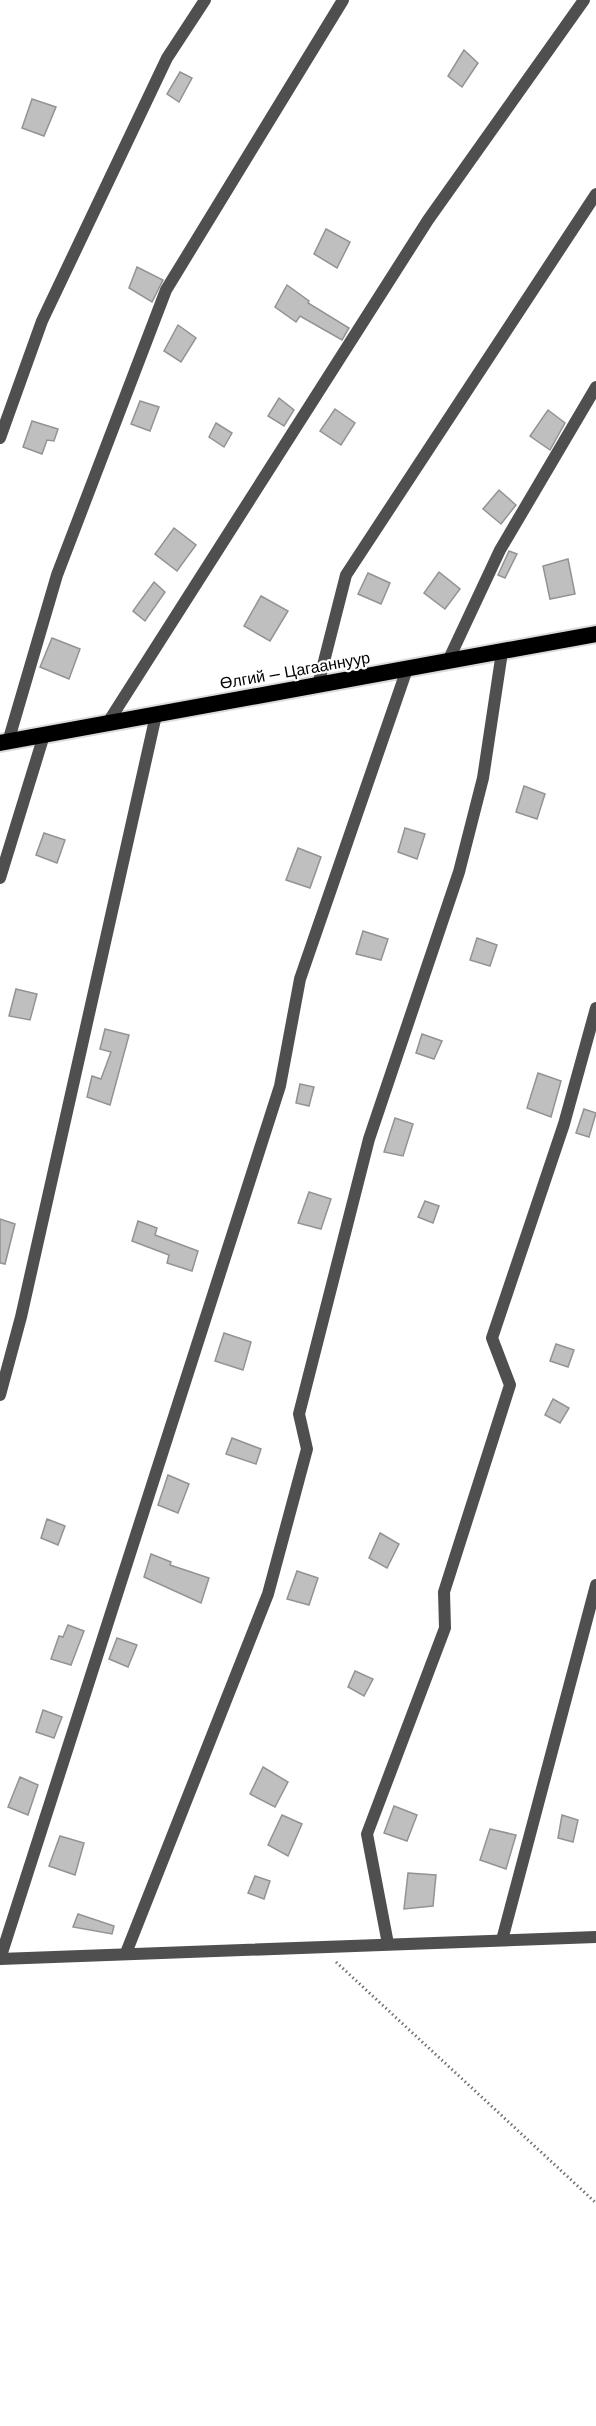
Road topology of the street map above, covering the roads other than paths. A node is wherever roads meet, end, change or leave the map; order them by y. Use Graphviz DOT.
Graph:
graph roads {
  1 [pos="205,0"];
  2 [pos="343,0"];
  3 [pos="584,0"];
  4 [pos="596,194"];
  5 [pos="596,387"];
  6 [pos="0,438"];
  7 [pos="596,634"];
  8 [pos="502,652"];
  9 [pos="448,662"];
  10 [pos="407,669"];
  11 [pos="318,685"];
  12 [pos="156,715"];
  13 [pos="107,724"];
  14 [pos="44,735"];
  15 [pos="4,742"];
  16 [pos="0,878"];
  17 [pos="596,1008"];
  18 [pos="0,1395"];
  19 [pos="596,1585"];
  20 [pos="596,1937"];
  21 [pos="501,1940"];
  22 [pos="388,1944"];
  23 [pos="126,1953"];
  24 [pos="0,1959"];
  1 -- 6 [label="street"];
  2 -- 15 [label="street"];
  3 -- 13 [label="street"];
  4 -- 11 [label="street"];
  5 -- 9 [label="street"];
  7 -- 8 [label="highway, Өлгий — Цагааннуур"];
  8 -- 9 [label="highway, Өлгий — Цагааннуур"];
  8 -- 23 [label="street"];
  9 -- 10 [label="highway, Өлгий — Цагааннуур"];
  10 -- 11 [label="highway, Өлгий — Цагааннуур"];
  10 -- 24 [label="street"];
  11 -- 12 [label="highway, Өлгий — Цагааннуур"];
  12 -- 13 [label="highway, Өлгий — Цагааннуур"];
  12 -- 18 [label="street"];
  13 -- 14 [label="highway, Өлгий — Цагааннуур"];
  14 -- 15 [label="highway, Өлгий — Цагааннуур"];
  14 -- 16 [label="street"];
  17 -- 22 [label="street"];
  19 -- 21 [label="street"];
  20 -- 21 [label="street"];
  21 -- 22 [label="street"];
  22 -- 23 [label="street"];
  23 -- 24 [label="street"];
}
